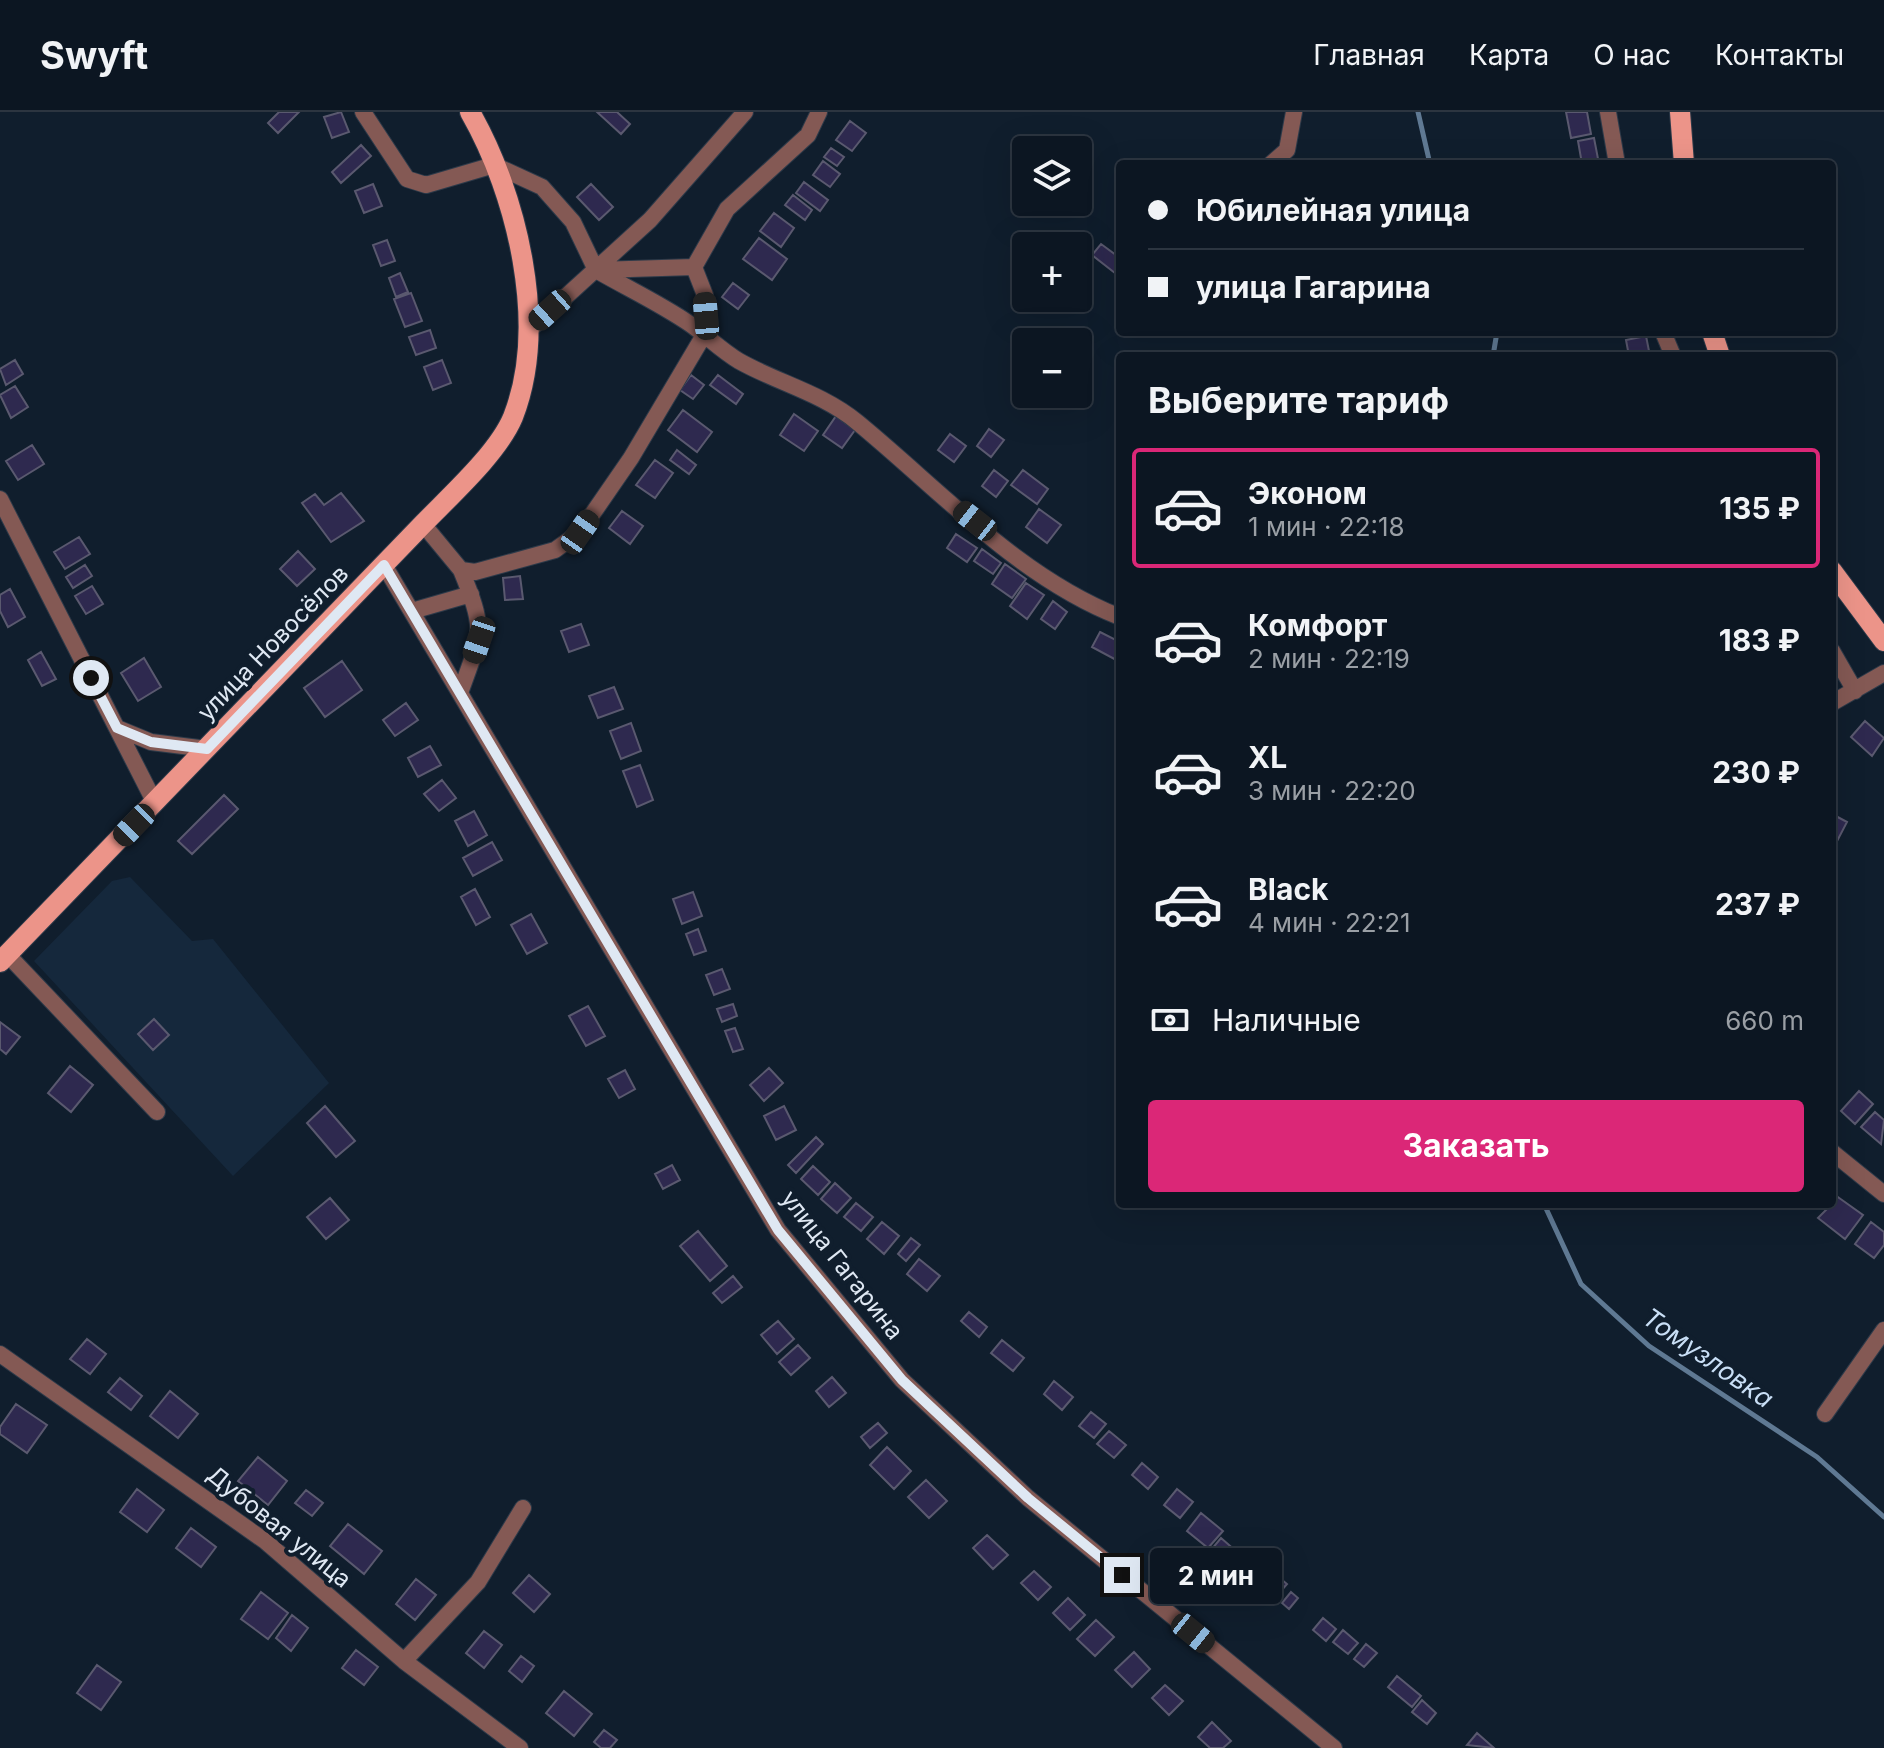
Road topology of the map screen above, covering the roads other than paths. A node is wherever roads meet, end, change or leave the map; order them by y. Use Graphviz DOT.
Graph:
graph roads {
  1 [pos="363,112"];
  2 [pos="470,112"];
  3 [pos="745,112"];
  4 [pos="819,112"];
  5 [pos="1294,112"];
  6 [pos="1608,112"];
  7 [pos="1680,112"];
  8 [pos="1276,160"];
  9 [pos="1616,160"];
  10 [pos="1684,160"];
  11 [pos="494,165"];
  12 [pos="694,267"];
  13 [pos="596,270"];
  14 [pos="528,331"];
  15 [pos="704,335"];
  16 [pos="0,499"];
  17 [pos="423,524"];
  18 [pos="384,565"];
  19 [pos="461,570"];
  20 [pos="1836,576"];
  21 [pos="471,594"];
  22 [pos="412,611"];
  23 [pos="1116,615"];
  24 [pos="1884,641"];
  25 [pos="1836,658"];
  26 [pos="1884,673"];
  27 [pos="1855,691"];
  28 [pos="460,693"];
  29 [pos="1836,701"];
  30 [pos="117,728"];
  31 [pos="207,749"];
  32 [pos="155,803"];
  33 [pos="4,958"];
  34 [pos="157,1112"];
  35 [pos="1836,1155"];
  36 [pos="1884,1194"];
  37 [pos="1884,1330"];
  38 [pos="0,1354"];
  39 [pos="1825,1414"];
  40 [pos="523,1508"];
  41 [pos="404,1661"];
  42 [pos="520,1748"];
  43 [pos="1334,1748"];
  1 -- 11 [label="street"];
  2 -- 11 [label="main road, улица Новосёлов"];
  3 -- 13 [label="street"];
  4 -- 12 [label="street"];
  5 -- 8 [label="street"];
  6 -- 9 [label="street"];
  7 -- 10 [label="main road"];
  11 -- 13 [label="street"];
  11 -- 14 [label="main road, улица Новосёлов"];
  12 -- 13 [label="street"];
  12 -- 15 [label="street"];
  13 -- 14 [label="street"];
  13 -- 15 [label="street"];
  14 -- 17 [label="main road, улица Новосёлов"];
  15 -- 19 [label="street"];
  15 -- 23 [label="street"];
  16 -- 30 [label="street"];
  17 -- 18 [label="main road, улица Новосёлов"];
  17 -- 19 [label="street"];
  18 -- 22 [label="street, улица Гагарина"];
  18 -- 31 [label="main road, улица Новосёлов"];
  19 -- 21 [label="street"];
  20 -- 24 [label="main road"];
  21 -- 22 [label="street"];
  21 -- 28 [label="street"];
  22 -- 28 [label="street, улица Гагарина"];
  25 -- 27 [label="street"];
  26 -- 27 [label="street"];
  27 -- 29 [label="street"];
  28 -- 43 [label="street, улица Гагарина"];
  30 -- 31 [label="street"];
  30 -- 32 [label="street"];
  31 -- 32 [label="main road, улица Новосёлов"];
  32 -- 33 [label="main road, улица Новосёлов"];
  33 -- 34 [label="street"];
  35 -- 36 [label="street"];
  37 -- 39 [label="street"];
  38 -- 41 [label="street, Дубовая улица"];
  40 -- 41 [label="street"];
  41 -- 42 [label="street, Дубовая улица"];
}
